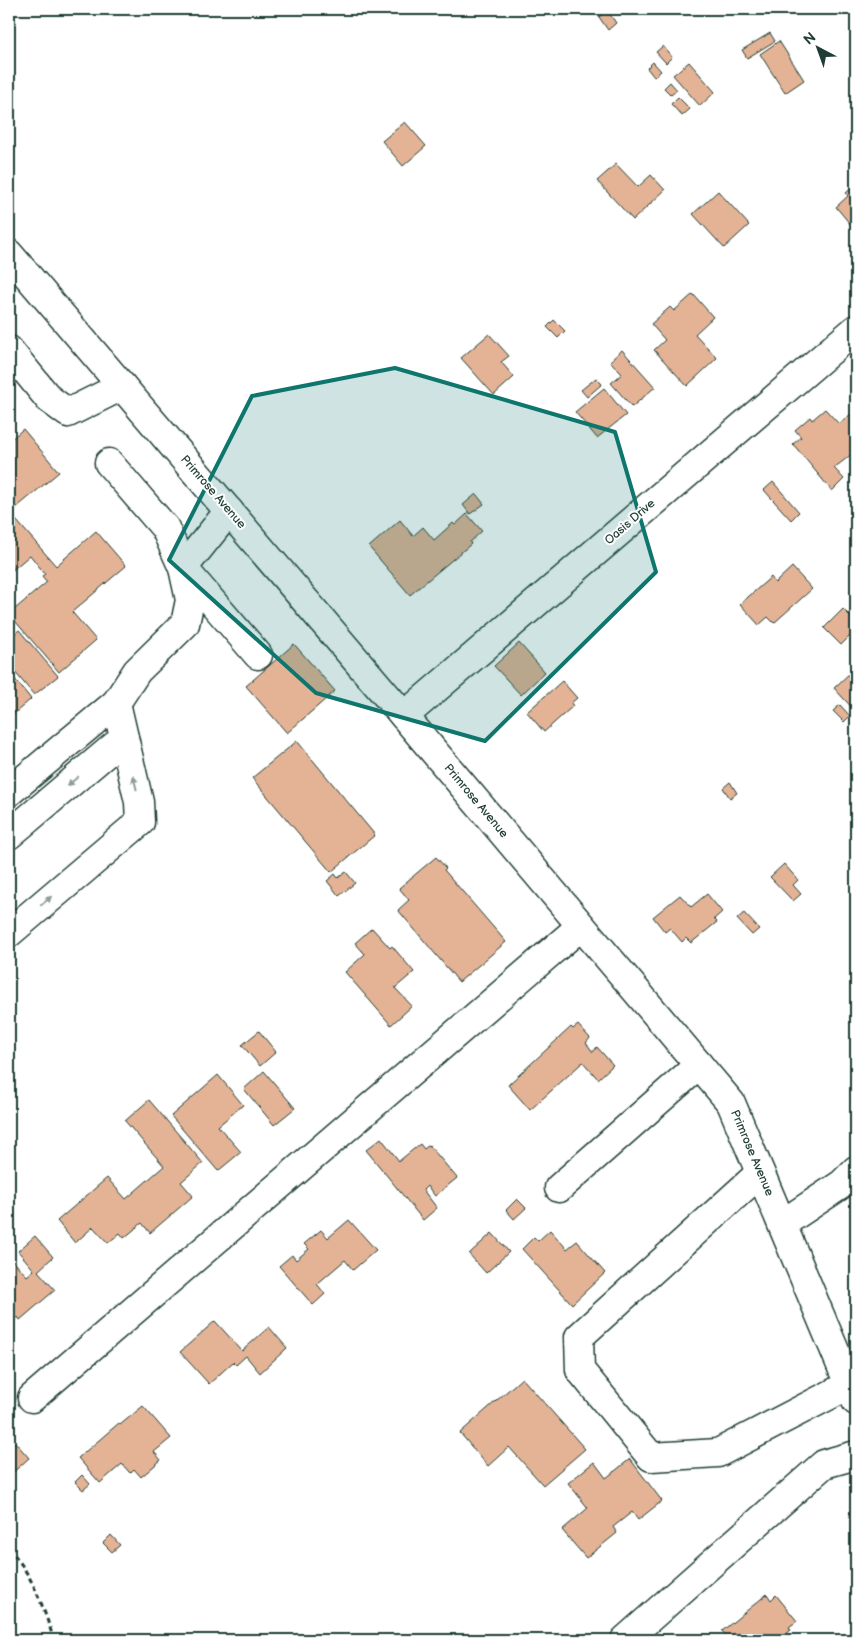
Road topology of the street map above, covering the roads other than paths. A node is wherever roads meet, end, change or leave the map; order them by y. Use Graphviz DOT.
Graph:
graph roads {
  1 [pos="9,254"];
  2 [pos="856,329"];
  3 [pos="9,350"];
  4 [pos="122,386"];
  5 [pos="109,463"];
  6 [pos="229,511"];
  7 [pos="183,568"];
  8 [pos="258,656"];
  9 [pos="116,703"];
  10 [pos="404,716"];
  11 [pos="124,738"];
  12 [pos="9,792"];
  13 [pos="9,835"];
  14 [pos="581,926"];
  15 [pos="9,933"];
  16 [pos="699,1065"];
  17 [pos="856,1170"];
  18 [pos="760,1173"];
  19 [pos="559,1188"];
  20 [pos="782,1224"];
  21 [pos="853,1393"];
  22 [pos="32,1398"];
  23 [pos="856,1455"];
  24 [pos="625,1640"];
  1 -- 4 [label="street, Primrose Avenue"];
  2 -- 10 [label="street, Oasis Drive"];
  3 -- 4 [label="street"];
  4 -- 6 [label="street, Primrose Avenue"];
  5 -- 7 [label="street"];
  6 -- 7 [label="street"];
  6 -- 10 [label="street, Primrose Avenue"];
  7 -- 8 [label="street"];
  7 -- 9 [label="street"];
  9 -- 11 [label="street"];
  9 -- 12 [label="street"];
  10 -- 14 [label="street, Primrose Avenue"];
  11 -- 13 [label="street, one-way"];
  15 -- 11 [label="street, one-way"];
  14 -- 16 [label="street, Primrose Avenue"];
  14 -- 22 [label="street"];
  16 -- 18 [label="street, Primrose Avenue"];
  16 -- 19 [label="street"];
  17 -- 20 [label="street"];
  18 -- 20 [label="street, Primrose Avenue"];
  18 -- 21 [label="street"];
  20 -- 21 [label="street, Primrose Avenue"];
  23 -- 24 [label="street"];
}
